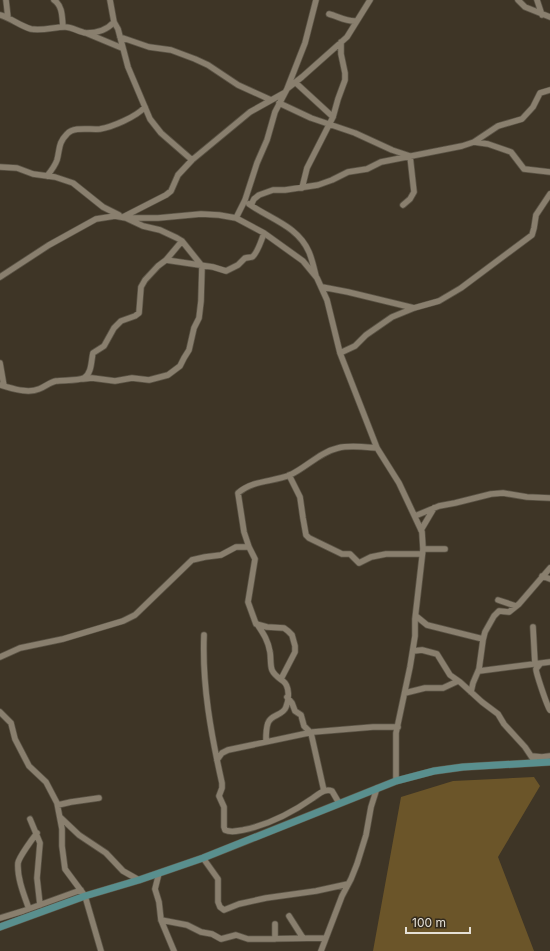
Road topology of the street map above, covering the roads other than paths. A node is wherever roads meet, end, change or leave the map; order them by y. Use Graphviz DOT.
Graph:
graph roads {
  1 [pos="6,0"];
  2 [pos="54,0"];
  3 [pos="110,0"];
  4 [pos="316,0"];
  5 [pos="370,0"];
  6 [pos="518,0"];
  7 [pos="537,0"];
  8 [pos="7,9"];
  9 [pos="0,10"];
  10 [pos="329,14"];
  11 [pos="0,15"];
  12 [pos="542,15"];
  13 [pos="550,17"];
  14 [pos="8,18"];
  15 [pos="356,21"];
  16 [pos="114,22"];
  17 [pos="63,27"];
  18 [pos="86,33"];
  19 [pos="120,37"];
  20 [pos="341,42"];
  21 [pos="122,48"];
  22 [pos="296,83"];
  23 [pos="286,90"];
  24 [pos="550,90"];
  25 [pos="271,100"];
  26 [pos="279,103"];
  27 [pos="145,108"];
  28 [pos="333,117"];
  29 [pos="328,124"];
  30 [pos="474,142"];
  31 [pos="410,156"];
  32 [pos="192,160"];
  33 [pos="0,167"];
  34 [pos="550,172"];
  35 [pos="47,176"];
  36 [pos="550,186"];
  37 [pos="302,188"];
  38 [pos="548,196"];
  39 [pos="245,200"];
  40 [pos="251,205"];
  41 [pos="403,206"];
  42 [pos="123,217"];
  43 [pos="236,218"];
  44 [pos="264,233"];
  45 [pos="182,241"];
  46 [pos="166,260"];
  47 [pos="202,266"];
  48 [pos="0,277"];
  49 [pos="317,278"];
  50 [pos="322,287"];
  51 [pos="414,308"];
  52 [pos="340,353"];
  53 [pos="0,363"];
  54 [pos="83,379"];
  55 [pos="2,385"];
  56 [pos="377,448"];
  57 [pos="289,475"];
  58 [pos="550,498"];
  59 [pos="434,508"];
  60 [pos="415,516"];
  61 [pos="421,530"];
  62 [pos="249,547"];
  63 [pos="445,549"];
  64 [pos="422,551"];
  65 [pos="550,568"];
  66 [pos="542,576"];
  67 [pos="550,579"];
  68 [pos="498,600"];
  69 [pos="516,606"];
  70 [pos="416,616"];
  71 [pos="256,624"];
  72 [pos="532,626"];
  73 [pos="204,635"];
  74 [pos="483,639"];
  75 [pos="413,651"];
  76 [pos="0,657"];
  77 [pos="550,662"];
  78 [pos="538,664"];
  79 [pos="478,671"];
  80 [pos="281,679"];
  81 [pos="458,681"];
  82 [pos="471,692"];
  83 [pos="405,693"];
  84 [pos="288,698"];
  85 [pos="550,710"];
  86 [pos="0,712"];
  87 [pos="398,727"];
  88 [pos="311,733"];
  89 [pos="266,741"];
  90 [pos="550,756"];
  91 [pos="533,759"];
  92 [pos="217,760"];
  93 [pos="550,762"];
  94 [pos="396,781"];
  95 [pos="377,788"];
  96 [pos="324,791"];
  97 [pos="99,798"];
  98 [pos="339,803"];
  99 [pos="58,805"];
  100 [pos="60,817"];
  101 [pos="30,819"];
  102 [pos="37,833"];
  103 [pos="203,858"];
  104 [pos="159,873"];
  105 [pos="141,879"];
  106 [pos="348,884"];
  107 [pos="155,886"];
  108 [pos="83,893"];
  109 [pos="40,905"];
  110 [pos="29,909"];
  111 [pos="289,916"];
  112 [pos="0,918"];
  113 [pos="161,920"];
  114 [pos="274,924"];
  115 [pos="0,927"];
  116 [pos="303,938"];
  117 [pos="325,938"];
  118 [pos="275,939"];
  119 [pos="101,951"];
  120 [pos="174,951"];
  121 [pos="321,951"];
  1 -- 8 [label="street"];
  2 -- 17 [label="street"];
  3 -- 16 [label="street"];
  4 -- 23 [label="street"];
  5 -- 15 [label="street"];
  6 -- 12 [label="street"];
  7 -- 12 [label="street"];
  8 -- 9 [label="street"];
  8 -- 14 [label="street"];
  10 -- 15 [label="street"];
  11 -- 14 [label="street"];
  12 -- 13 [label="street"];
  14 -- 17 [label="street"];
  15 -- 20 [label="street"];
  16 -- 18 [label="street"];
  16 -- 19 [label="street"];
  17 -- 18 [label="street"];
  18 -- 21 [label="street"];
  19 -- 21 [label="street"];
  19 -- 25 [label="street"];
  20 -- 22 [label="street"];
  20 -- 28 [label="street"];
  21 -- 27 [label="street"];
  22 -- 23 [label="street"];
  22 -- 28 [label="street"];
  23 -- 25 [label="street"];
  23 -- 26 [label="street"];
  24 -- 30 [label="street"];
  25 -- 32 [label="street"];
  26 -- 29 [label="street"];
  26 -- 39 [label="street"];
  27 -- 32 [label="street"];
  27 -- 35 [label="street"];
  28 -- 29 [label="street"];
  29 -- 31 [label="street"];
  29 -- 37 [label="street"];
  30 -- 31 [label="street"];
  30 -- 34 [label="street"];
  31 -- 37 [label="street"];
  31 -- 41 [label="street"];
  32 -- 42 [label="street"];
  33 -- 35 [label="street"];
  35 -- 42 [label="street"];
  36 -- 38 [label="street"];
  37 -- 40 [label="street"];
  38 -- 51 [label="street"];
  39 -- 40 [label="street"];
  39 -- 43 [label="street"];
  40 -- 49 [label="street"];
  42 -- 43 [label="street"];
  42 -- 45 [label="street"];
  42 -- 48 [label="street"];
  43 -- 44 [label="street"];
  44 -- 47 [label="street"];
  44 -- 49 [label="street"];
  45 -- 46 [label="street"];
  45 -- 47 [label="street"];
  46 -- 47 [label="street"];
  46 -- 54 [label="street"];
  47 -- 54 [label="street"];
  49 -- 50 [label="street"];
  50 -- 51 [label="street"];
  50 -- 52 [label="street"];
  51 -- 52 [label="street"];
  52 -- 56 [label="street"];
  53 -- 55 [label="street"];
  54 -- 55 [label="street"];
  56 -- 57 [label="street"];
  56 -- 60 [label="street"];
  57 -- 62 [label="street"];
  57 -- 64 [label="street"];
  58 -- 59 [label="street"];
  59 -- 60 [label="street"];
  59 -- 61 [label="street"];
  60 -- 61 [label="street"];
  61 -- 64 [label="street"];
  62 -- 71 [label="street"];
  62 -- 76 [label="street"];
  63 -- 64 [label="street"];
  64 -- 70 [label="street"];
  65 -- 66 [label="street"];
  66 -- 67 [label="street"];
  66 -- 69 [label="street"];
  68 -- 69 [label="street"];
  69 -- 74 [label="street"];
  70 -- 74 [label="street"];
  70 -- 75 [label="street"];
  71 -- 80 [label="street"];
  71 -- 80 [label="street"];
  72 -- 78 [label="street"];
  73 -- 92 [label="street"];
  74 -- 79 [label="street"];
  75 -- 81 [label="street"];
  75 -- 83 [label="street"];
  77 -- 78 [label="street"];
  78 -- 79 [label="street"];
  78 -- 85 [label="street"];
  79 -- 82 [label="street"];
  80 -- 84 [label="street"];
  81 -- 82 [label="street"];
  81 -- 83 [label="street"];
  82 -- 91 [label="street"];
  83 -- 87 [label="street"];
  84 -- 88 [label="street"];
  84 -- 89 [label="street"];
  86 -- 99 [label="street"];
  87 -- 88 [label="street"];
  87 -- 94 [label="street"];
  88 -- 89 [label="street"];
  88 -- 96 [label="street"];
  89 -- 92 [label="street"];
  90 -- 91 [label="street"];
  91 -- 93 [label="main road"];
  91 -- 94 [label="main road"];
  92 -- 96 [label="street"];
  94 -- 95 [label="main road"];
  95 -- 98 [label="main road"];
  95 -- 106 [label="street"];
  96 -- 98 [label="street"];
  97 -- 99 [label="street"];
  98 -- 103 [label="main road"];
  99 -- 100 [label="street"];
  100 -- 105 [label="street"];
  100 -- 108 [label="street"];
  101 -- 102 [label="street"];
  102 -- 109 [label="street"];
  102 -- 110 [label="street"];
  103 -- 104 [label="main road"];
  103 -- 106 [label="street"];
  104 -- 105 [label="main road"];
  104 -- 107 [label="street"];
  105 -- 107 [label="street"];
  105 -- 108 [label="main road"];
  106 -- 117 [label="street"];
  107 -- 113 [label="street"];
  108 -- 109 [label="street"];
  108 -- 115 [label="main road"];
  108 -- 119 [label="street"];
  109 -- 110 [label="street"];
  110 -- 112 [label="street"];
  111 -- 116 [label="street"];
  113 -- 118 [label="street"];
  113 -- 120 [label="street"];
  114 -- 118 [label="street"];
  116 -- 117 [label="street"];
  116 -- 118 [label="street"];
  117 -- 121 [label="street"];
}
